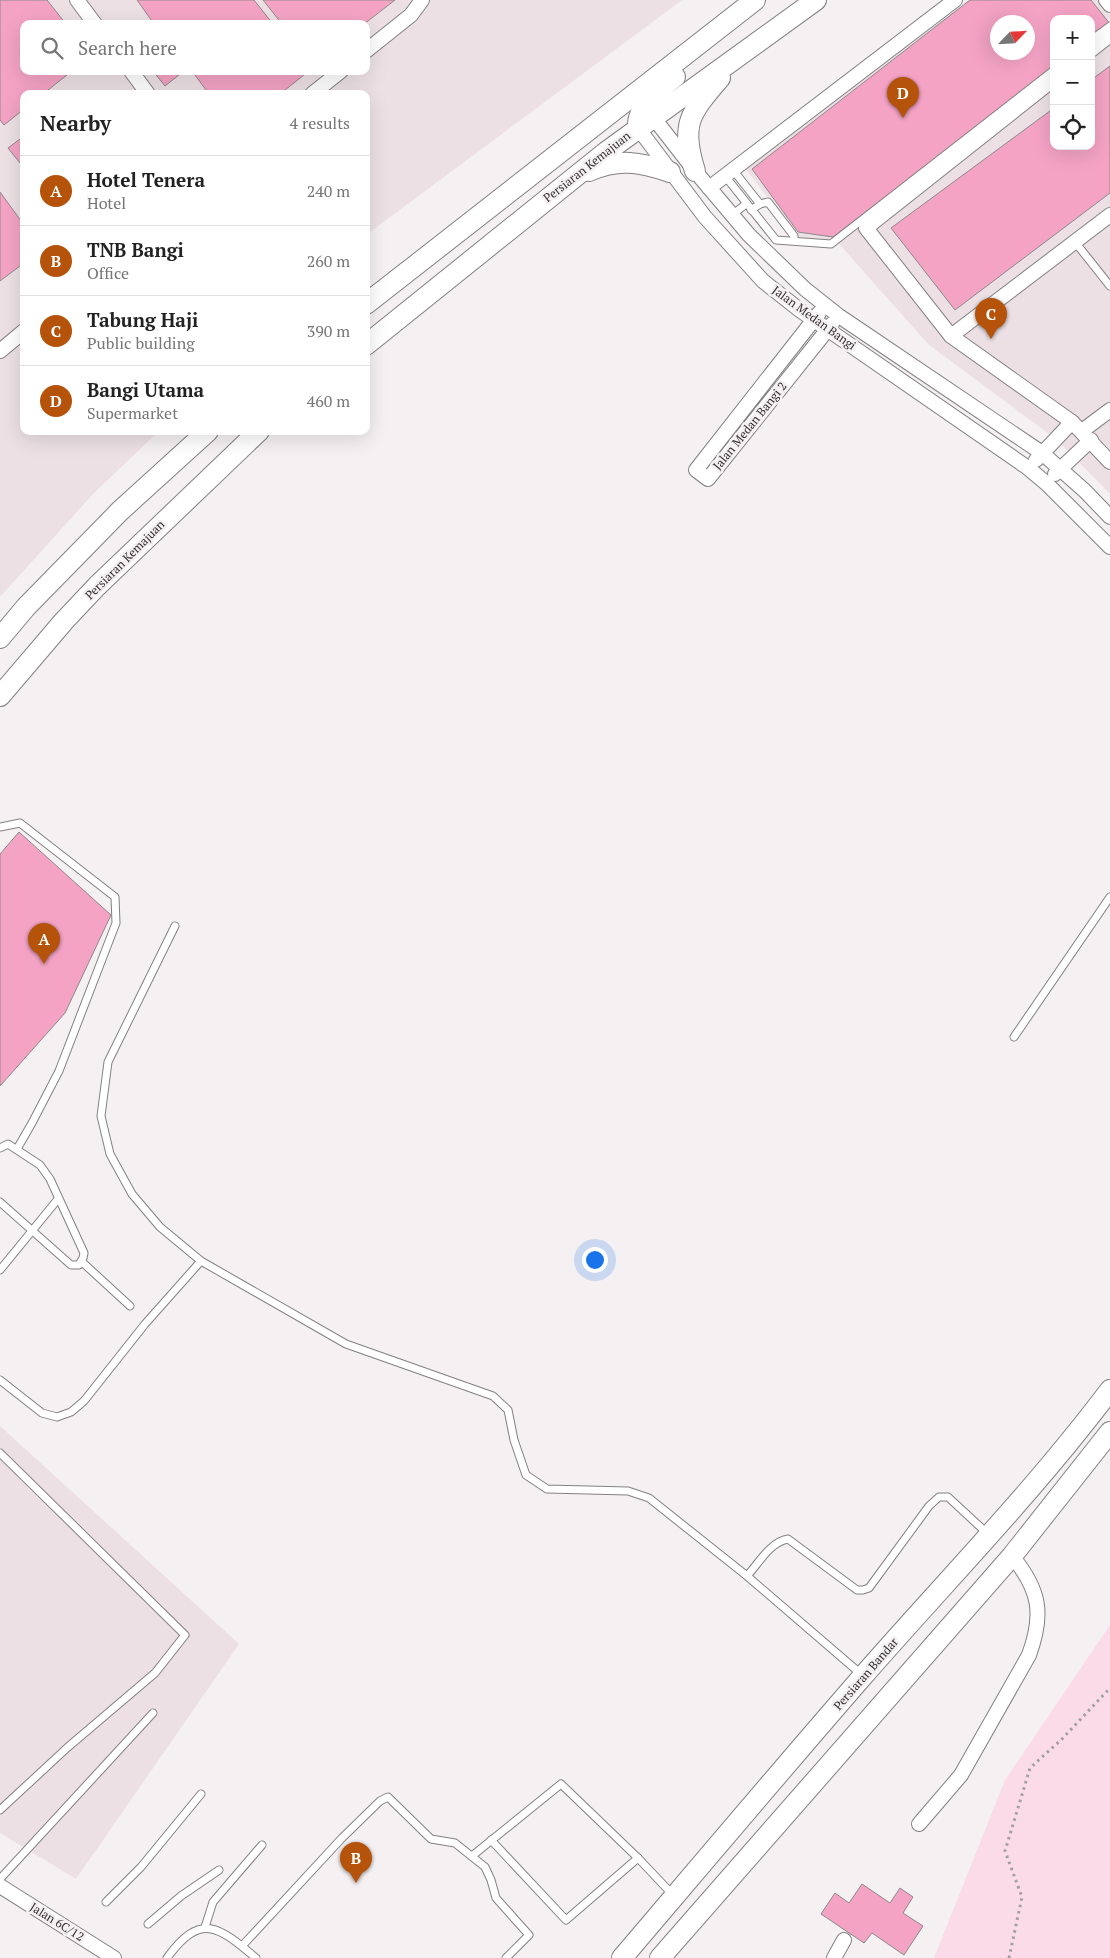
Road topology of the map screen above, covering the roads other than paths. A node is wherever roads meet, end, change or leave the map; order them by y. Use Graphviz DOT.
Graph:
graph roads {
  1 [pos="77,0"];
  2 [pos="422,0"];
  3 [pos="816,0"];
  4 [pos="955,0"];
  5 [pos="1106,0"];
  6 [pos="1110,5"];
  7 [pos="748,6"];
  8 [pos="92,20"];
  9 [pos="1110,26"];
  10 [pos="1110,35"];
  11 [pos="1095,37"];
  12 [pos="1095,47"];
  13 [pos="370,48"];
  14 [pos="737,57"];
  15 [pos="1050,73"];
  16 [pos="134,75"];
  17 [pos="336,75"];
  18 [pos="1050,83"];
  19 [pos="145,90"];
  20 [pos="317,90"];
  21 [pos="644,120"];
  22 [pos="695,171"];
  23 [pos="670,172"];
  24 [pos="729,173"];
  25 [pos="572,178"];
  26 [pos="709,188"];
  27 [pos="760,204"];
  28 [pos="749,207"];
  29 [pos="732,215"];
  30 [pos="1110,215"];
  31 [pos="475,219"];
  32 [pos="794,240"];
  33 [pos="1074,242"];
  34 [pos="1110,286"];
  35 [pos="370,301"];
  36 [pos="824,306"];
  37 [pos="839,316"];
  38 [pos="814,320"];
  39 [pos="828,329"];
  40 [pos="20,334"];
  41 [pos="951,336"];
  42 [pos="370,342"];
  43 [pos="0,351"];
  44 [pos="1110,410"];
  45 [pos="1081,431"];
  46 [pos="204,435"];
  47 [pos="254,435"];
  48 [pos="1042,453"];
  49 [pos="1110,462"];
  50 [pos="1028,468"];
  51 [pos="1061,469"];
  52 [pos="1046,482"];
  53 [pos="1110,517"];
  54 [pos="1110,547"];
  55 [pos="0,638"];
  56 [pos="0,696"];
  57 [pos="0,827"];
  58 [pos="1110,897"];
  59 [pos="175,926"];
  60 [pos="1014,1037"];
  61 [pos="0,1148"];
  62 [pos="16,1149"];
  63 [pos="58,1200"];
  64 [pos="0,1202"];
  65 [pos="31,1232"];
  66 [pos="81,1261"];
  67 [pos="201,1261"];
  68 [pos="0,1270"];
  69 [pos="130,1306"];
  70 [pos="0,1380"];
  71 [pos="1110,1390"];
  72 [pos="1110,1432"];
  73 [pos="0,1453"];
  74 [pos="990,1536"];
  75 [pos="1012,1556"];
  76 [pos="747,1576"];
  77 [pos="864,1676"];
  78 [pos="153,1713"];
  79 [pos="200,1794"];
  80 [pos="0,1810"];
  81 [pos="919,1824"];
  82 [pos="491,1840"];
  83 [pos="262,1845"];
  84 [pos="472,1856"];
  85 [pos="638,1858"];
  86 [pos="219,1870"];
  87 [pos="0,1878"];
  88 [pos="0,1886"];
  89 [pos="675,1896"];
  90 [pos="106,1902"];
  91 [pos="148,1924"];
  92 [pos="205,1927"];
  93 [pos="844,1940"];
  94 [pos="242,1946"];
  95 [pos="114,1958"];
  96 [pos="167,1958"];
  97 [pos="256,1958"];
  98 [pos="506,1958"];
  99 [pos="622,1958"];
  100 [pos="660,1958"];
  101 [pos="834,1958"];
  1 -- 8 [label="street"];
  2 -- 13 [label="street"];
  3 -- 14 [label="main road, Persiaran Kemajuan"];
  4 -- 24 [label="street"];
  5 -- 6 [label="street"];
  7 -- 21 [label="main road"];
  7 -- 31 [label="main road"];
  9 -- 11 [label="lane"];
  10 -- 12 [label="street"];
  14 -- 21 [label="main road, Persiaran Kemajuan"];
  14 -- 22 [label="main road"];
  15 -- 32 [label="lane"];
  16 -- 19 [label="street"];
  17 -- 20 [label="street"];
  18 -- 41 [label="street"];
  21 -- 22 [label="street, Jalan Medan Bangi"];
  21 -- 23 [label="street, Jalan Medan Bangi"];
  21 -- 25 [label="main road, Persiaran Kemajuan"];
  21 -- 31 [label="main road"];
  22 -- 26 [label="street, Jalan Medan Bangi"];
  23 -- 25 [label="main road"];
  23 -- 38 [label="street, Jalan Medan Bangi"];
  24 -- 26 [label="street"];
  24 -- 27 [label="lane"];
  24 -- 28 [label="lane"];
  25 -- 42 [label="main road, Persiaran Kemajuan"];
  26 -- 29 [label="street, Jalan Medan Bangi"];
  27 -- 28 [label="lane"];
  27 -- 32 [label="lane"];
  28 -- 29 [label="lane"];
  28 -- 32 [label="lane"];
  29 -- 36 [label="street, Jalan Medan Bangi"];
  30 -- 33 [label="street"];
  31 -- 35 [label="main road"];
  33 -- 34 [label="lane"];
  33 -- 41 [label="street"];
  36 -- 37 [label="street, Jalan Medan Bangi"];
  36 -- 38 [label="street, Jalan Medan Bangi 2"];
  37 -- 39 [label="street, Jalan Medan Bangi 2"];
  37 -- 48 [label="street, Jalan Medan Bangi"];
  38 -- 39 [label="street, Jalan Medan Bangi"];
  38 -- 39 [label="street, Jalan Medan Bangi 2"];
  39 -- 50 [label="street, Jalan Medan Bangi"];
  40 -- 43 [label="street"];
  41 -- 45 [label="street"];
  44 -- 45 [label="street"];
  45 -- 48 [label="street"];
  45 -- 49 [label="street"];
  45 -- 51 [label="street"];
  46 -- 55 [label="main road"];
  47 -- 56 [label="main road, Persiaran Kemajuan"];
  48 -- 50 [label="street"];
  48 -- 51 [label="street, Jalan Medan Bangi"];
  50 -- 52 [label="street, Jalan Medan Bangi"];
  51 -- 52 [label="street"];
  51 -- 53 [label="street, Jalan Medan Bangi"];
  52 -- 54 [label="street, Jalan Medan Bangi"];
  57 -- 62 [label="lane"];
  58 -- 60 [label="lane"];
  59 -- 67 [label="lane"];
  61 -- 62 [label="lane"];
  62 -- 63 [label="lane"];
  63 -- 65 [label="lane"];
  63 -- 66 [label="lane"];
  64 -- 65 [label="lane"];
  65 -- 66 [label="lane"];
  65 -- 68 [label="lane"];
  66 -- 69 [label="lane"];
  67 -- 70 [label="lane"];
  67 -- 76 [label="lane"];
  71 -- 74 [label="main road, Persiaran Bandar"];
  72 -- 75 [label="main road"];
  73 -- 80 [label="lane"];
  74 -- 76 [label="lane"];
  74 -- 77 [label="main road, Persiaran Bandar"];
  75 -- 81 [label="street"];
  75 -- 100 [label="main road"];
  76 -- 77 [label="lane"];
  77 -- 89 [label="main road, Persiaran Bandar"];
  78 -- 87 [label="lane"];
  79 -- 90 [label="lane"];
  82 -- 84 [label="lane"];
  82 -- 85 [label="lane"];
  82 -- 85 [label="lane"];
  83 -- 92 [label="lane"];
  84 -- 94 [label="lane"];
  84 -- 98 [label="lane"];
  85 -- 89 [label="lane"];
  86 -- 91 [label="lane"];
  88 -- 95 [label="street, Jalan 6C/12"];
  89 -- 99 [label="main road, Persiaran Bandar"];
  92 -- 94 [label="lane"];
  92 -- 96 [label="lane"];
  93 -- 101 [label="street"];
  94 -- 97 [label="lane"];
}
